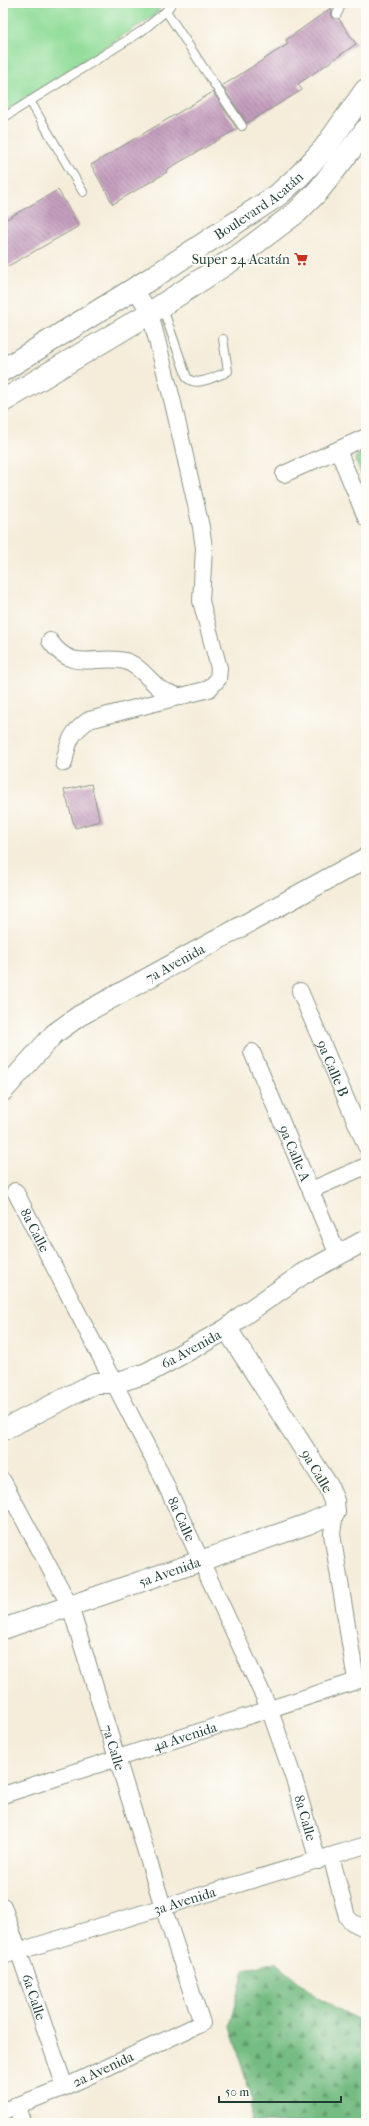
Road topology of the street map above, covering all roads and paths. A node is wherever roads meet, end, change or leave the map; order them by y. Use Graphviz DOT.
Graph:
graph roads {
  1 [pos="172,3"];
  2 [pos="342,3"];
  3 [pos="166,11"];
  4 [pos="337,14"];
  5 [pos="366,90"];
  6 [pos="30,101"];
  7 [pos="3,118"];
  8 [pos="242,126"];
  9 [pos="366,130"];
  10 [pos="83,192"];
  11 [pos="136,289"];
  12 [pos="156,309"];
  13 [pos="223,339"];
  14 [pos="3,370"];
  15 [pos="3,401"];
  16 [pos="366,437"];
  17 [pos="338,450"];
  18 [pos="284,474"];
  19 [pos="366,518"];
  20 [pos="50,641"];
  21 [pos="181,697"];
  22 [pos="64,763"];
  23 [pos="366,858"];
  24 [pos="300,991"];
  25 [pos="252,1052"];
  26 [pos="3,1091"];
  27 [pos="366,1146"];
  28 [pos="366,1166"];
  29 [pos="311,1190"];
  30 [pos="15,1191"];
  31 [pos="366,1240"];
  32 [pos="338,1255"];
  33 [pos="227,1329"];
  34 [pos="115,1383"];
  35 [pos="3,1430"];
  36 [pos="3,1481"];
  37 [pos="335,1512"];
  38 [pos="201,1560"];
  39 [pos="70,1606"];
  40 [pos="3,1629"];
  41 [pos="361,1679"];
  42 [pos="269,1708"];
  43 [pos="118,1758"];
  44 [pos="3,1795"];
  45 [pos="366,1846"];
  46 [pos="325,1858"];
  47 [pos="3,1906"];
  48 [pos="163,1907"];
  49 [pos="366,1929"];
  50 [pos="10,1954"];
  51 [pos="202,2023"];
  52 [pos="65,2087"];
  53 [pos="10,2108"];
  54 [pos="23,2123"];
  1 -- 3 [label="lane"];
  2 -- 4 [label="lane"];
  3 -- 6 [label="lane"];
  3 -- 8 [label="lane"];
  5 -- 11 [label="main road, Boulevard Acatán"];
  6 -- 7 [label="lane"];
  6 -- 10 [label="lane"];
  9 -- 12 [label="main road, Boulevard Acatán"];
  11 -- 12 [label="street"];
  11 -- 14 [label="main road, Boulevard Acatán"];
  12 -- 13 [label="lane"];
  12 -- 15 [label="main road, Boulevard Acatán"];
  12 -- 21 [label="street"];
  16 -- 17 [label="street"];
  17 -- 18 [label="street"];
  17 -- 19 [label="street"];
  20 -- 21 [label="street"];
  21 -- 22 [label="street"];
  23 -- 26 [label="street, 7a Avenida"];
  24 -- 27 [label="street, 9a Calle B"];
  25 -- 29 [label="street, 9a Calle A"];
  28 -- 29 [label="street"];
  29 -- 32 [label="street, 9a Calle A"];
  30 -- 34 [label="street, 8a Calle"];
  31 -- 32 [label="street, 6a Avenida"];
  32 -- 33 [label="street, 6a Avenida"];
  33 -- 34 [label="street, 6a Avenida"];
  33 -- 37 [label="street, 9a Calle"];
  34 -- 35 [label="street, 6a Avenida"];
  34 -- 38 [label="street, 8a Calle"];
  36 -- 39 [label="street, 7a Calle"];
  37 -- 38 [label="street, 5a Avenida"];
  37 -- 41 [label="street, 9a Calle"];
  38 -- 39 [label="street, 5a Avenida"];
  38 -- 42 [label="street, 8a Calle"];
  39 -- 40 [label="street, 5a Avenida"];
  39 -- 43 [label="street, 7a Calle"];
  41 -- 42 [label="street, 4a Avenida"];
  42 -- 43 [label="street, 4a Avenida"];
  42 -- 46 [label="street, 8a Calle"];
  43 -- 44 [label="street, 4a Avenida"];
  43 -- 48 [label="street, 7a Calle"];
  45 -- 46 [label="street, 3a Avenida"];
  46 -- 48 [label="street, 3a Avenida"];
  46 -- 49 [label="street, 8a Calle"];
  47 -- 50 [label="street, 6a Calle"];
  48 -- 50 [label="street, 3a Avenida"];
  48 -- 51 [label="street, 7a Calle"];
  50 -- 52 [label="street, 6a Calle"];
  51 -- 52 [label="street, 2a Avenida"];
  52 -- 53 [label="street, 2a Avenida"];
  53 -- 54 [label="street"];
}
